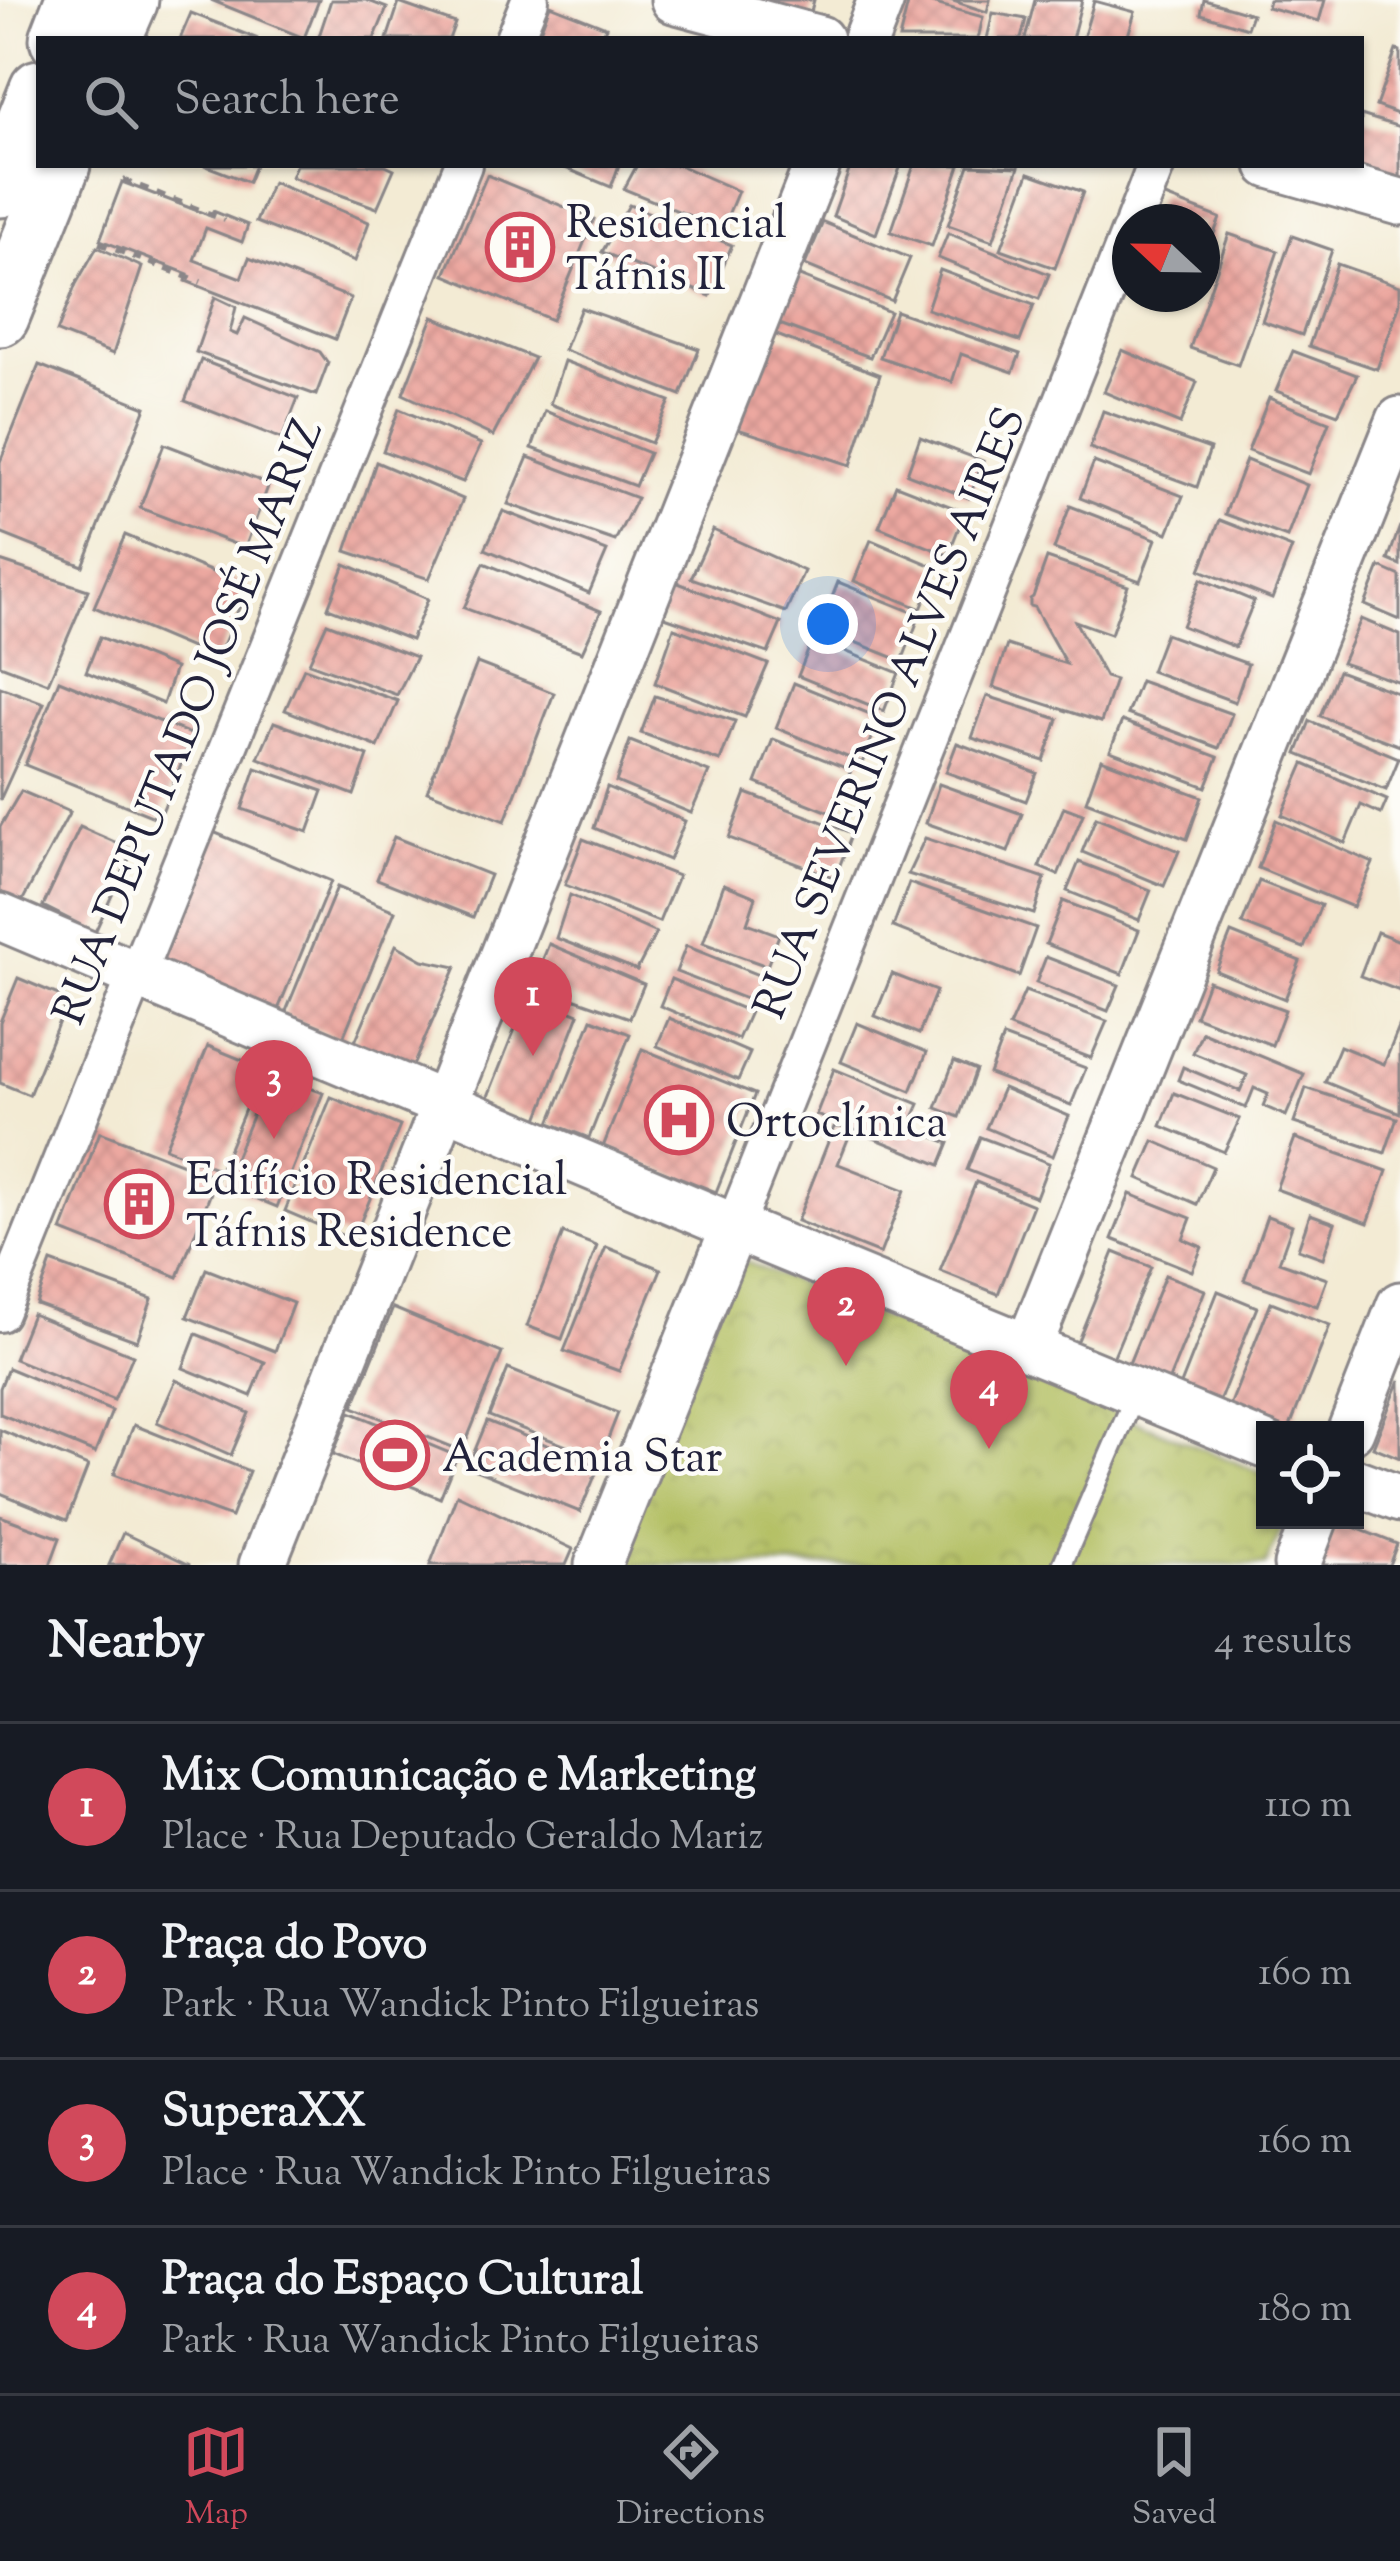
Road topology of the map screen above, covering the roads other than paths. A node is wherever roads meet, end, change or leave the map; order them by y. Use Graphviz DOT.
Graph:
graph roads {
  1 [pos="74,0"];
  2 [pos="129,0"];
  3 [pos="530,0"];
  4 [pos="674,0"];
  5 [pos="881,0"];
  6 [pos="59,36"];
  7 [pos="113,36"];
  8 [pos="515,36"];
  9 [pos="809,36"];
  10 [pos="867,36"];
  11 [pos="36,97"];
  12 [pos="60,168"];
  13 [pos="462,168"];
  14 [pos="816,168"];
  15 [pos="1155,168"];
  16 [pos="1281,168"];
  17 [pos="0,188"];
  18 [pos="1400,202"];
  19 [pos="1141,204"];
  20 [pos="1112,277"];
  21 [pos="0,317"];
  22 [pos="1400,420"];
  23 [pos="0,917"];
  24 [pos="136,976"];
  25 [pos="446,1104"];
  26 [pos="734,1227"];
  27 [pos="1400,1305"];
  28 [pos="0,1313"];
  29 [pos="1029,1346"];
  30 [pos="1136,1392"];
  31 [pos="1355,1421"];
  32 [pos="1256,1441"];
  33 [pos="1364,1485"];
  34 [pos="1400,1499"];
  35 [pos="1311,1529"];
  36 [pos="262,1565"];
  37 [pos="598,1565"];
  38 [pos="1061,1565"];
  39 [pos="1297,1565"];
  1 -- 6 [label="main road"];
  2 -- 7 [label="main road"];
  3 -- 8 [label="street"];
  4 -- 9 [label="street"];
  5 -- 10 [label="street"];
  11 -- 17 [label="main road"];
  12 -- 21 [label="main road"];
  13 -- 24 [label="street, RUA DEPUTADO JOSÉ MARIZ"];
  14 -- 25 [label="street"];
  15 -- 19 [label="street"];
  16 -- 18 [label="street"];
  20 -- 26 [label="street, RUA SEVERINO ALVES AIRES"];
  22 -- 29 [label="street"];
  23 -- 24 [label="street"];
  24 -- 25 [label="street"];
  24 -- 28 [label="street, RUA DEPUTADO JOSÉ MARIZ"];
  25 -- 26 [label="street"];
  25 -- 36 [label="street"];
  26 -- 29 [label="street"];
  26 -- 37 [label="street"];
  27 -- 31 [label="street"];
  29 -- 30 [label="street"];
  30 -- 32 [label="street"];
  30 -- 38 [label="lane"];
  33 -- 34 [label="street"];
  35 -- 39 [label="street"];
}
